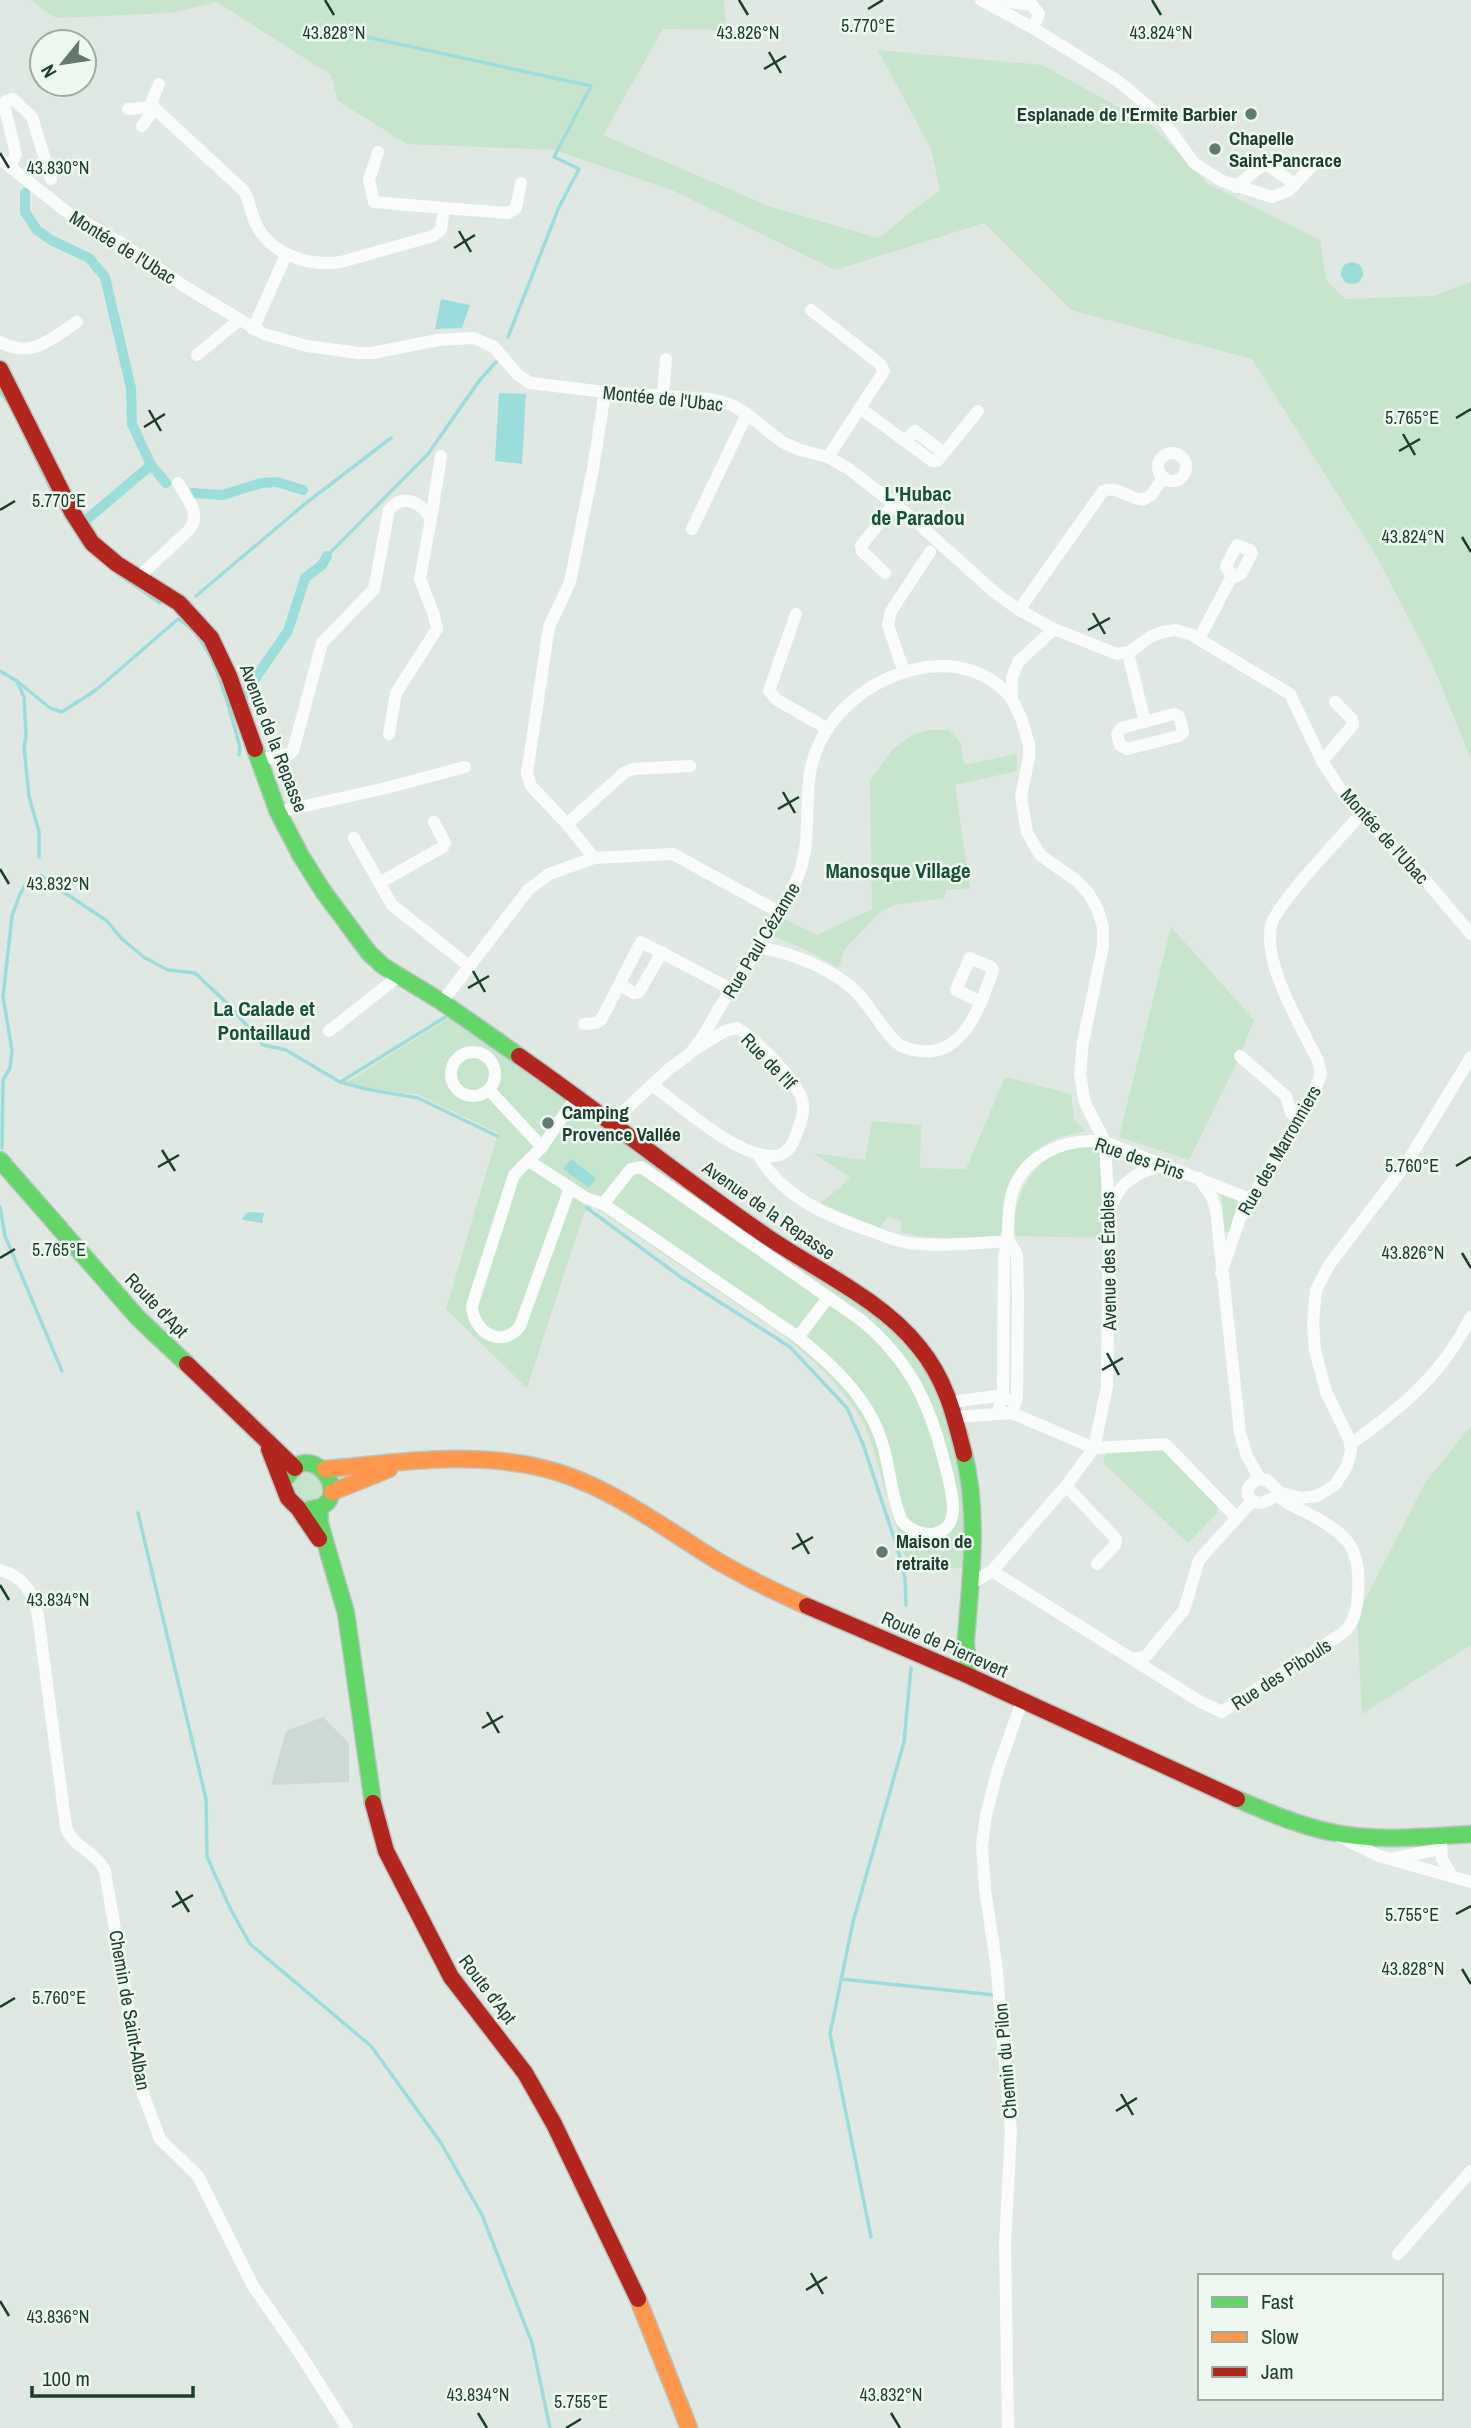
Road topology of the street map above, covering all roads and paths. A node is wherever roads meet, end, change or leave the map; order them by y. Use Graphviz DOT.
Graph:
graph roads {
  1 [pos="981,0"];
  2 [pos="994,0"];
  3 [pos="1034,28"];
  4 [pos="159,84"];
  5 [pos="153,107"];
  6 [pos="128,109"];
  7 [pos="142,126"];
  8 [pos="378,152"];
  9 [pos="5,162"];
  10 [pos="1313,165"];
  11 [pos="51,180"];
  12 [pos="521,183"];
  13 [pos="1295,184"];
  14 [pos="1236,187"];
  15 [pos="444,208"];
  16 [pos="286,255"];
  17 [pos="811,310"];
  18 [pos="239,320"];
  19 [pos="77,323"];
  20 [pos="253,329"];
  21 [pos="0,342"];
  22 [pos="197,355"];
  23 [pos="666,359"];
  24 [pos="0,369"];
  25 [pos="605,392"];
  26 [pos="663,395"];
  27 [pos="860,408"];
  28 [pos="978,411"];
  29 [pos="747,414"];
  30 [pos="441,456"];
  31 [pos="828,457"];
  32 [pos="1164,477"];
  33 [pos="178,483"];
  34 [pos="895,503"];
  35 [pos="431,519"];
  36 [pos="692,529"];
  37 [pos="930,552"];
  38 [pos="885,573"];
  39 [pos="1233,574"];
  40 [pos="139,577"];
  41 [pos="1019,610"];
  42 [pos="796,614"];
  43 [pos="1054,629"];
  44 [pos="1199,639"];
  45 [pos="1128,653"];
  46 [pos="1018,662"];
  47 [pos="904,672"];
  48 [pos="984,676"];
  49 [pos="1012,699"];
  50 [pos="1335,702"];
  51 [pos="1145,722"];
  52 [pos="828,729"];
  53 [pos="389,734"];
  54 [pos="258,760"];
  55 [pos="1322,761"];
  56 [pos="690,766"];
  57 [pos="465,767"];
  58 [pos="278,812"];
  59 [pos="1361,814"];
  60 [pos="434,822"];
  61 [pos="567,824"];
  62 [pos="354,838"];
  63 [pos="594,858"];
  64 [pos="379,883"];
  65 [pos="779,912"];
  66 [pos="1471,934"];
  67 [pos="757,947"];
  68 [pos="662,952"];
  69 [pos="469,966"];
  70 [pos="399,976"];
  71 [pos="620,985"];
  72 [pos="731,989"];
  73 [pos="442,1002"];
  74 [pos="979,1004"];
  75 [pos="584,1024"];
  76 [pos="329,1031"];
  77 [pos="692,1052"];
  78 [pos="1240,1056"];
  79 [pos="1471,1057"];
  80 [pos="652,1085"];
  81 [pos="489,1090"];
  82 [pos="576,1097"];
  83 [pos="1298,1119"];
  84 [pos="612,1123"];
  85 [pos="1105,1142"];
  86 [pos="542,1147"];
  87 [pos="758,1154"];
  88 [pos="0,1160"];
  89 [pos="529,1161"];
  90 [pos="1163,1165"];
  91 [pos="1199,1178"];
  92 [pos="570,1188"];
  93 [pos="1250,1199"];
  94 [pos="603,1203"];
  95 [pos="1109,1214"];
  96 [pos="1219,1240"];
  97 [pos="1233,1240"];
  98 [pos="1009,1241"];
  99 [pos="1221,1273"];
  100 [pos="828,1298"];
  101 [pos="1471,1317"];
  102 [pos="798,1337"];
  103 [pos="1003,1396"];
  104 [pos="954,1409"];
  105 [pos="1017,1412"];
  106 [pos="998,1413"];
  107 [pos="264,1439"];
  108 [pos="1350,1445"];
  109 [pos="1094,1448"];
  110 [pos="415,1461"];
  111 [pos="295,1468"];
  112 [pos="325,1469"];
  113 [pos="1260,1479"];
  114 [pos="1066,1486"];
  115 [pos="286,1491"];
  116 [pos="332,1492"];
  117 [pos="1279,1494"];
  118 [pos="1252,1501"];
  119 [pos="298,1508"];
  120 [pos="319,1508"];
  121 [pos="1237,1518"];
  122 [pos="327,1551"];
  123 [pos="1097,1564"];
  124 [pos="0,1570"];
  125 [pos="992,1571"];
  126 [pos="972,1583"];
  127 [pos="1133,1659"];
  128 [pos="964,1669"];
  129 [pos="1022,1701"];
  130 [pos="1332,1833"];
  131 [pos="1471,1835"];
  132 [pos="1441,1843"];
  133 [pos="1390,1859"];
  134 [pos="1452,1876"];
  135 [pos="1471,1882"];
  136 [pos="1471,2171"];
  137 [pos="1398,2254"];
  138 [pos="346,2428"];
  139 [pos="689,2428"];
  140 [pos="1009,2428"];
  1 -- 3 [label="street"];
  2 -- 3 [label="street"];
  3 -- 14 [label="street"];
  4 -- 5 [label="street"];
  5 -- 6 [label="street"];
  5 -- 7 [label="street"];
  5 -- 16 [label="street"];
  8 -- 15 [label="street"];
  9 -- 11 [label="street"];
  9 -- 18 [label="street, Montée de l'Ubac"];
  10 -- 13 [label="street"];
  12 -- 15 [label="street"];
  13 -- 14 [label="street"];
  13 -- 14 [label="street"];
  15 -- 16 [label="street"];
  16 -- 20 [label="street"];
  17 -- 27 [label="street"];
  18 -- 20 [label="street, Montée de l'Ubac"];
  18 -- 22 [label="street"];
  19 -- 21 [label="street"];
  20 -- 25 [label="street, Montée de l'Ubac"];
  23 -- 26 [label="street"];
  24 -- 40 [label="main road, Avenue de la Repasse"];
  25 -- 26 [label="street, Montée de l'Ubac"];
  25 -- 61 [label="street"];
  26 -- 29 [label="street, Montée de l'Ubac"];
  27 -- 28 [label="street"];
  27 -- 31 [label="street"];
  29 -- 31 [label="street, Montée de l'Ubac"];
  29 -- 36 [label="street"];
  30 -- 35 [label="street"];
  31 -- 34 [label="street, Montée de l'Ubac"];
  32 -- 41 [label="street"];
  33 -- 40 [label="street"];
  34 -- 38 [label="street"];
  34 -- 41 [label="street, Montée de l'Ubac"];
  35 -- 53 [label="street"];
  35 -- 54 [label="street"];
  37 -- 47 [label="street"];
  39 -- 44 [label="street"];
  40 -- 54 [label="main road, Avenue de la Repasse"];
  41 -- 43 [label="street, Montée de l'Ubac"];
  42 -- 52 [label="street"];
  43 -- 45 [label="street, Montée de l'Ubac"];
  43 -- 46 [label="street"];
  44 -- 45 [label="street, Montée de l'Ubac"];
  44 -- 55 [label="street, Montée de l'Ubac"];
  45 -- 51 [label="street"];
  46 -- 48 [label="street"];
  46 -- 49 [label="street"];
  47 -- 48 [label="street, Rue Paul Cézanne"];
  47 -- 52 [label="street, Rue Paul Cézanne"];
  48 -- 49 [label="street, Rue Paul Cézanne"];
  49 -- 85 [label="street"];
  50 -- 55 [label="street"];
  51 -- 51 [label="street"];
  52 -- 65 [label="street, Rue Paul Cézanne"];
  54 -- 58 [label="main road, Avenue de la Repasse"];
  55 -- 59 [label="street, Montée de l'Ubac"];
  56 -- 61 [label="street"];
  57 -- 58 [label="street"];
  58 -- 70 [label="main road, Avenue de la Repasse"];
  59 -- 66 [label="street, Montée de l'Ubac"];
  59 -- 83 [label="street, Rue des Marronniers"];
  60 -- 64 [label="street"];
  61 -- 63 [label="street"];
  62 -- 64 [label="street"];
  63 -- 65 [label="street"];
  63 -- 69 [label="street"];
  64 -- 69 [label="street"];
  65 -- 67 [label="street, Rue Paul Cézanne"];
  67 -- 72 [label="street, Rue Paul Cézanne"];
  67 -- 74 [label="street"];
  68 -- 71 [label="street"];
  68 -- 71 [label="street"];
  68 -- 72 [label="street"];
  69 -- 73 [label="street"];
  70 -- 73 [label="main road, Avenue de la Repasse"];
  70 -- 76 [label="street"];
  71 -- 75 [label="street"];
  72 -- 77 [label="street, Rue Paul Cézanne"];
  73 -- 82 [label="main road, Avenue de la Repasse"];
  77 -- 80 [label="street, Rue Paul Cézanne"];
  77 -- 87 [label="street, Rue de l'If"];
  78 -- 83 [label="street"];
  79 -- 108 [label="street"];
  80 -- 84 [label="street, Rue Paul Cézanne"];
  80 -- 87 [label="street"];
  81 -- 86 [label="street"];
  82 -- 84 [label="main road, Avenue de la Repasse"];
  82 -- 86 [label="street"];
  83 -- 93 [label="street, Rue des Marronniers"];
  84 -- 104 [label="main road, Avenue de la Repasse"];
  85 -- 90 [label="street, Rue des Pins"];
  85 -- 95 [label="street, Avenue des Érables"];
  85 -- 98 [label="street, Rue des Pins"];
  86 -- 89 [label="street"];
  87 -- 98 [label="street"];
  88 -- 107 [label="main road, Route d'Apt"];
  89 -- 92 [label="street"];
  89 -- 92 [label="street"];
  90 -- 91 [label="street, Rue des Pins"];
  90 -- 95 [label="street"];
  91 -- 93 [label="street, Rue des Pins"];
  91 -- 96 [label="street"];
  92 -- 94 [label="street"];
  93 -- 97 [label="street, Rue des Marronniers"];
  94 -- 100 [label="street"];
  94 -- 102 [label="street"];
  95 -- 109 [label="street, Avenue des Érables"];
  96 -- 97 [label="street"];
  96 -- 99 [label="street"];
  97 -- 99 [label="street, Rue des Marronniers"];
  98 -- 103 [label="street, Rue des Pins"];
  98 -- 105 [label="street, Rue des Pins"];
  99 -- 113 [label="street, Rue des Marronniers"];
  100 -- 102 [label="street"];
  100 -- 102 [label="street"];
  101 -- 108 [label="street"];
  103 -- 104 [label="street"];
  103 -- 105 [label="street"];
  103 -- 106 [label="street, Rue des Pins"];
  104 -- 106 [label="street"];
  104 -- 126 [label="main road, Avenue de la Repasse"];
  105 -- 106 [label="street"];
  105 -- 109 [label="street"];
  107 -- 111 [label="main road, Route d'Apt"];
  107 -- 115 [label="main road, Route d'Apt"];
  108 -- 117 [label="street"];
  109 -- 114 [label="street, Avenue des Érables"];
  109 -- 121 [label="street"];
  110 -- 112 [label="main road, Route de Pierrevert"];
  110 -- 116 [label="main road, Route de Pierrevert"];
  110 -- 128 [label="main road, Route de Pierrevert"];
  111 -- 112 [label="main road"];
  111 -- 115 [label="main road"];
  112 -- 116 [label="main road"];
  113 -- 117 [label="street"];
  113 -- 118 [label="street"];
  114 -- 123 [label="street"];
  114 -- 125 [label="street, Avenue des Érables"];
  115 -- 119 [label="main road"];
  116 -- 120 [label="main road"];
  117 -- 118 [label="street"];
  117 -- 127 [label="street, Rue des Pibouls"];
  118 -- 121 [label="street"];
  119 -- 120 [label="main road"];
  119 -- 122 [label="main road, Route d'Apt"];
  120 -- 122 [label="main road, Route d'Apt"];
  121 -- 127 [label="street"];
  122 -- 139 [label="main road, Route d'Apt"];
  124 -- 138 [label="street, Chemin de Saint-Alban"];
  125 -- 126 [label="street, Avenue des Érables"];
  125 -- 127 [label="street, Rue des Pibouls"];
  126 -- 128 [label="main road, Avenue de la Repasse"];
  128 -- 129 [label="main road, Route de Pierrevert"];
  129 -- 130 [label="main road, Route de Pierrevert"];
  129 -- 140 [label="street, Chemin du Pilon"];
  130 -- 132 [label="main road, Route de Pierrevert"];
  130 -- 133 [label="street"];
  131 -- 132 [label="main road, Route de Pierrevert"];
  132 -- 133 [label="street"];
  132 -- 134 [label="street"];
  133 -- 134 [label="street"];
  134 -- 135 [label="street"];
  136 -- 137 [label="street"];
}
